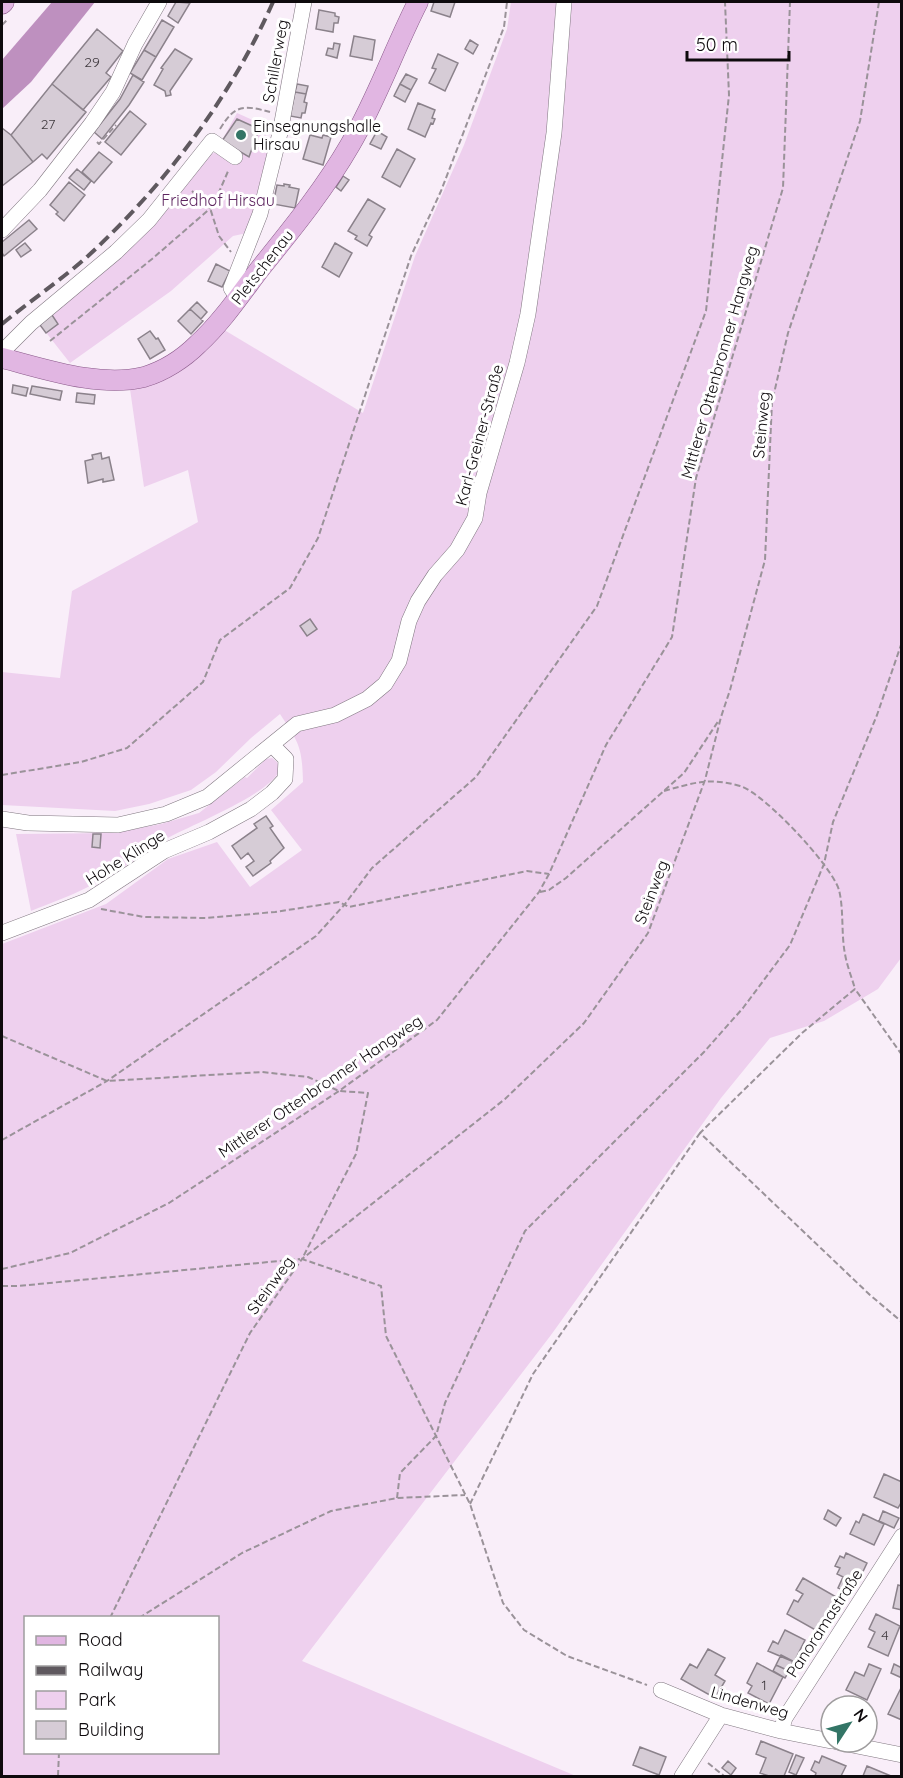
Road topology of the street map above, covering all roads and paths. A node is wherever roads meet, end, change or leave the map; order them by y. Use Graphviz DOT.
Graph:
graph roads {
  1 [pos="159,2"];
  2 [pos="304,2"];
  3 [pos="418,2"];
  4 [pos="507,2"];
  5 [pos="564,2"];
  6 [pos="725,2"];
  7 [pos="790,2"];
  8 [pos="879,2"];
  9 [pos="283,116"];
  10 [pos="116,125"];
  11 [pos="212,141"];
  12 [pos="99,144"];
  13 [pos="235,157"];
  14 [pos="181,181"];
  15 [pos="210,208"];
  16 [pos="2,231"];
  17 [pos="242,261"];
  18 [pos="237,297"];
  19 [pos="50,341"];
  20 [pos="2,357"];
  21 [pos="902,642"];
  22 [pos="721,717"];
  23 [pos="272,745"];
  24 [pos="2,775"];
  25 [pos="705,780"];
  26 [pos="664,791"];
  27 [pos="5,824"];
  28 [pos="824,864"];
  29 [pos="549,874"];
  30 [pos="539,892"];
  31 [pos="89,900"];
  32 [pos="345,904"];
  33 [pos="2,933"];
  34 [pos="855,989"];
  35 [pos="2,1036"];
  36 [pos="902,1055"];
  37 [pos="107,1081"];
  38 [pos="339,1091"];
  39 [pos="700,1133"];
  40 [pos="2,1140"];
  41 [pos="302,1259"];
  42 [pos="2,1269"];
  43 [pos="2,1286"];
  44 [pos="902,1322"];
  45 [pos="436,1436"];
  46 [pos="465,1495"];
  47 [pos="397,1498"];
  48 [pos="470,1504"];
  49 [pos="902,1536"];
  50 [pos="110,1616"];
  51 [pos="141,1616"];
  52 [pos="661,1690"];
  53 [pos="722,1715"];
  54 [pos="781,1731"];
  55 [pos="819,1739"];
  56 [pos="879,1750"];
  57 [pos="697,1753"];
  58 [pos="59,1754"];
  59 [pos="902,1755"];
  60 [pos="58,1776"];
  61 [pos="682,1776"];
  62 [pos="723,1776"];
  1 -- 16 [label="street"];
  2 -- 9 [label="street, Schillerweg"];
  3 -- 18 [label="main road, Pletschenau"];
  4 -- 24 [label="path"];
  5 -- 23 [label="street, Karl-Greiner-Straße"];
  6 -- 32 [label="path"];
  7 -- 29 [label="path, Mittlerer Ottenbronner Hangweg"];
  8 -- 22 [label="path, Steinweg"];
  9 -- 11 [label="path"];
  9 -- 17 [label="street, Schillerweg"];
  10 -- 12 [label="path"];
  11 -- 13 [label="street"];
  11 -- 14 [label="street"];
  13 -- 15 [label="path"];
  14 -- 15 [label="path"];
  14 -- 20 [label="street"];
  15 -- 17 [label="path"];
  15 -- 19 [label="path"];
  17 -- 18 [label="street, Schillerweg"];
  18 -- 20 [label="main road, Pletschenau"];
  21 -- 28 [label="path"];
  22 -- 25 [label="path, Steinweg"];
  22 -- 26 [label="path"];
  23 -- 27 [label="street, Karl-Greiner-Straße"];
  23 -- 31 [label="street, Hohe Klinge"];
  25 -- 26 [label="path"];
  25 -- 28 [label="path"];
  25 -- 41 [label="path, Steinweg"];
  26 -- 30 [label="path"];
  28 -- 34 [label="path"];
  28 -- 45 [label="path"];
  29 -- 30 [label="path, Mittlerer Ottenbronner Hangweg"];
  29 -- 32 [label="path"];
  30 -- 38 [label="path, Mittlerer Ottenbronner Hangweg"];
  31 -- 32 [label="path"];
  31 -- 33 [label="street, Hohe Klinge"];
  32 -- 37 [label="path"];
  34 -- 36 [label="path"];
  34 -- 39 [label="path"];
  35 -- 37 [label="path"];
  37 -- 38 [label="path"];
  37 -- 40 [label="path"];
  38 -- 41 [label="path"];
  38 -- 42 [label="path, Mittlerer Ottenbronner Hangweg"];
  39 -- 44 [label="path"];
  39 -- 48 [label="path"];
  41 -- 43 [label="path"];
  41 -- 45 [label="path"];
  41 -- 50 [label="path, Steinweg"];
  45 -- 46 [label="path"];
  45 -- 47 [label="path"];
  46 -- 47 [label="path"];
  46 -- 48 [label="path"];
  47 -- 51 [label="path"];
  48 -- 52 [label="path"];
  49 -- 54 [label="street, Panoramastraße"];
  52 -- 53 [label="street, Lindenweg"];
  53 -- 54 [label="street, Lindenweg"];
  53 -- 57 [label="street"];
  54 -- 55 [label="street, Lindenweg"];
  56 -- 59 [label="street"];
  57 -- 61 [label="street"];
  57 -- 62 [label="path"];
  58 -- 60 [label="path"];
}
